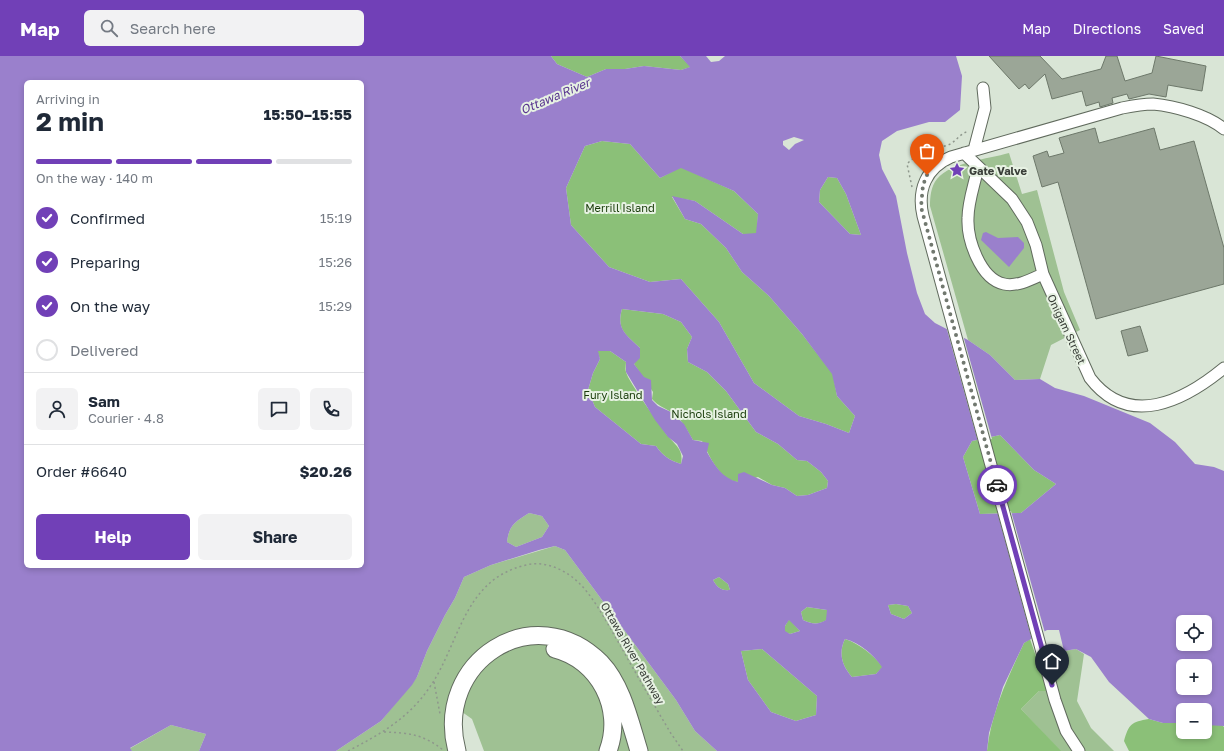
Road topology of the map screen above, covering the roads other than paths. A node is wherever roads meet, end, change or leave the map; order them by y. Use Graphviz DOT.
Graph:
graph roads {
  1 [pos="983,88"];
  2 [pos="1224,129"];
  3 [pos="969,151"];
  4 [pos="978,166"];
  5 [pos="1043,274"];
  6 [pos="1224,368"];
  7 [pos="457,751"];
  8 [pos="469,751"];
  9 [pos="608,751"];
  10 [pos="640,751"];
  11 [pos="1079,751"];
  1 -- 3 [label="street"];
  2 -- 3 [label="street"];
  3 -- 4 [label="street, Onigam Street"];
  3 -- 11 [label="street"];
  4 -- 5 [label="street, Onigam Street"];
  4 -- 5 [label="street"];
  5 -- 6 [label="street, Onigam Street"];
  7 -- 10 [label="highway"];
  8 -- 9 [label="highway"];
}
